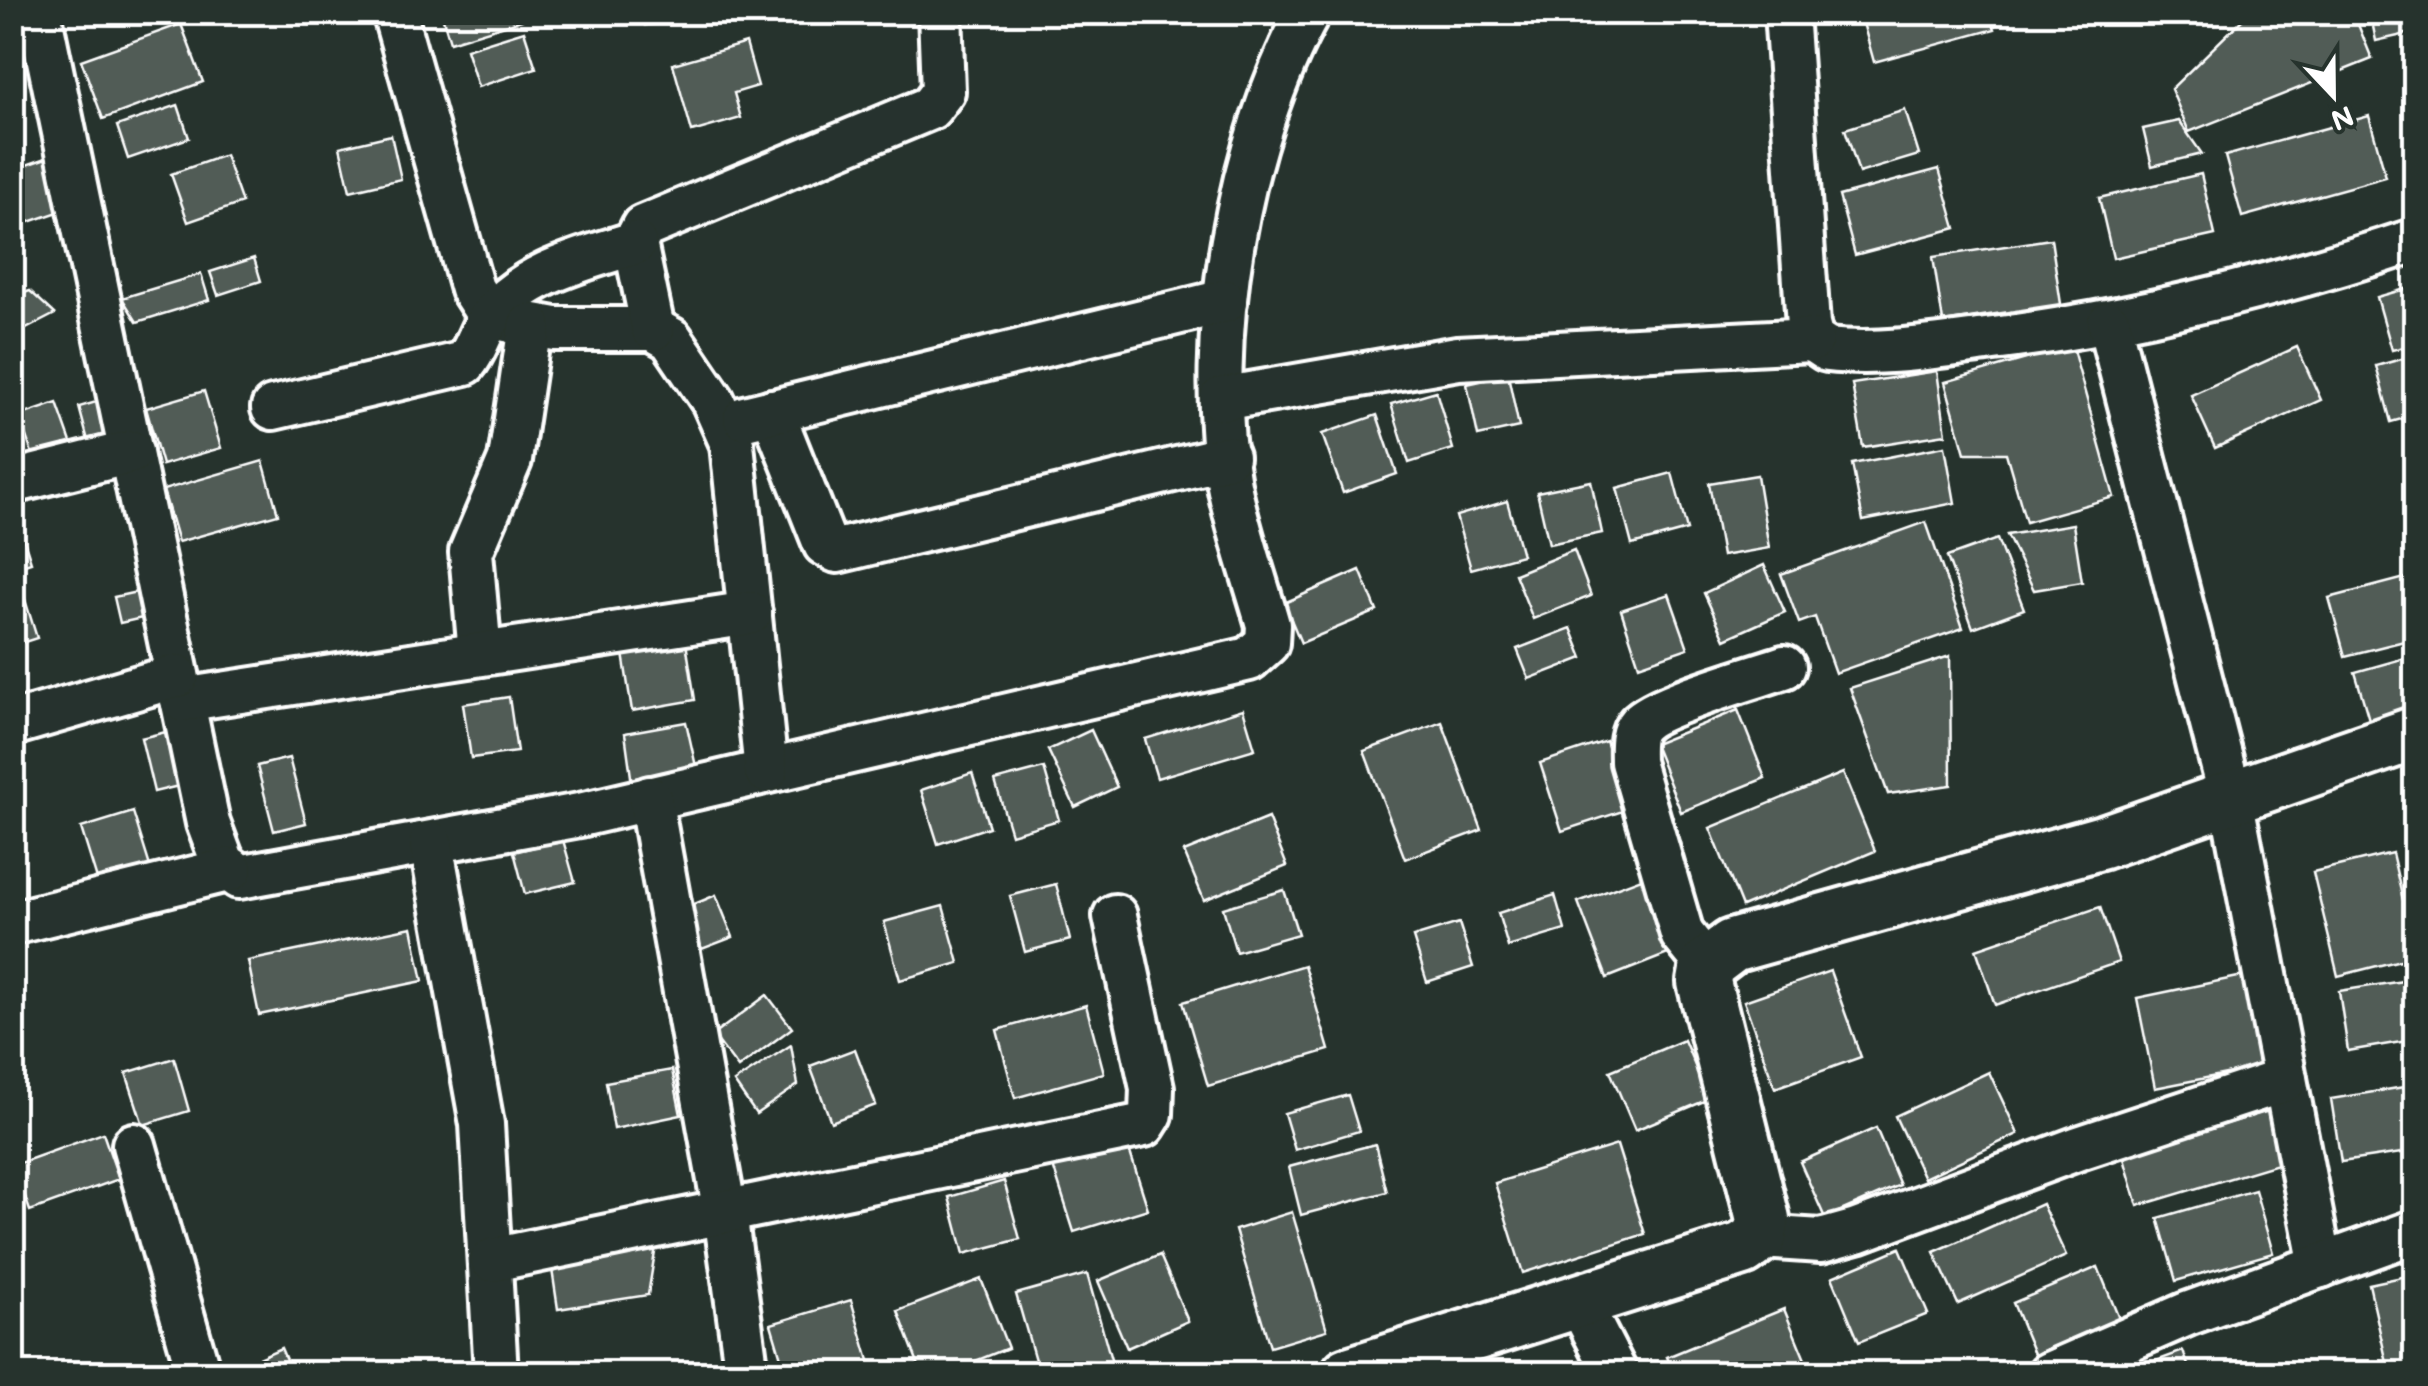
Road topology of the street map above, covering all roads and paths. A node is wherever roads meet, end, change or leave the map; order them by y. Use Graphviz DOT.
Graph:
graph roads {
  1 [pos="39,12"];
  2 [pos="394,12"];
  3 [pos="940,12"];
  4 [pos="1308,12"];
  5 [pos="1786,12"];
  6 [pos="2416,240"];
  7 [pos="635,243"];
  8 [pos="1225,300"];
  9 [pos="510,321"];
  10 [pos="2109,323"];
  11 [pos="653,329"];
  12 [pos="1812,340"];
  13 [pos="1221,399"];
  14 [pos="273,408"];
  15 [pos="772,411"];
  16 [pos="726,424"];
  17 [pos="131,452"];
  18 [pos="1227,456"];
  19 [pos="12,482"];
  20 [pos="750,613"];
  21 [pos="480,654"];
  22 [pos="1784,667"];
  23 [pos="180,688"];
  24 [pos="12,724"];
  25 [pos="2416,733"];
  26 [pos="766,772"];
  27 [pos="650,798"];
  28 [pos="2231,798"];
  29 [pos="431,842"];
  30 [pos="230,869"];
  31 [pos="1115,916"];
  32 [pos="12,923"];
  33 [pos="1707,965"];
  34 [pos="2285,1080"];
  35 [pos="134,1146"];
  36 [pos="725,1213"];
  37 [pos="2416,1231"];
  38 [pos="1760,1237"];
  39 [pos="492,1260"];
  40 [pos="2321,1266"];
  41 [pos="1578,1300"];
  42 [pos="1430,1360"];
  43 [pos="199,1374"];
  44 [pos="496,1374"];
  45 [pos="748,1374"];
  46 [pos="1348,1374"];
  47 [pos="1616,1374"];
  48 [pos="2049,1374"];
  1 -- 17 [label="street"];
  2 -- 9 [label="street"];
  3 -- 7 [label="street"];
  4 -- 8 [label="street"];
  5 -- 12 [label="street"];
  6 -- 10 [label="street"];
  7 -- 9 [label="street"];
  7 -- 11 [label="street"];
  8 -- 13 [label="street"];
  8 -- 15 [label="street"];
  9 -- 11 [label="street"];
  9 -- 14 [label="street"];
  9 -- 21 [label="street"];
  10 -- 12 [label="street"];
  10 -- 28 [label="street"];
  11 -- 16 [label="street"];
  12 -- 13 [label="street"];
  13 -- 18 [label="street"];
  15 -- 16 [label="street"];
  15 -- 18 [label="street"];
  16 -- 20 [label="street"];
  17 -- 19 [label="street"];
  17 -- 23 [label="street"];
  18 -- 26 [label="street"];
  20 -- 21 [label="street"];
  20 -- 26 [label="street"];
  21 -- 23 [label="street"];
  22 -- 33 [label="street"];
  23 -- 24 [label="street"];
  23 -- 30 [label="street"];
  25 -- 28 [label="street"];
  26 -- 27 [label="street"];
  27 -- 29 [label="street"];
  27 -- 36 [label="street"];
  28 -- 33 [label="street"];
  28 -- 34 [label="street"];
  29 -- 30 [label="street"];
  29 -- 39 [label="street"];
  30 -- 32 [label="street"];
  31 -- 36 [label="street"];
  33 -- 38 [label="street"];
  34 -- 38 [label="street"];
  34 -- 40 [label="street"];
  35 -- 43 [label="street"];
  36 -- 39 [label="street"];
  36 -- 45 [label="street"];
  37 -- 40 [label="street"];
  38 -- 41 [label="street"];
  39 -- 44 [label="street"];
  40 -- 48 [label="street"];
  41 -- 42 [label="street"];
  41 -- 47 [label="street"];
  42 -- 46 [label="street"];
}
